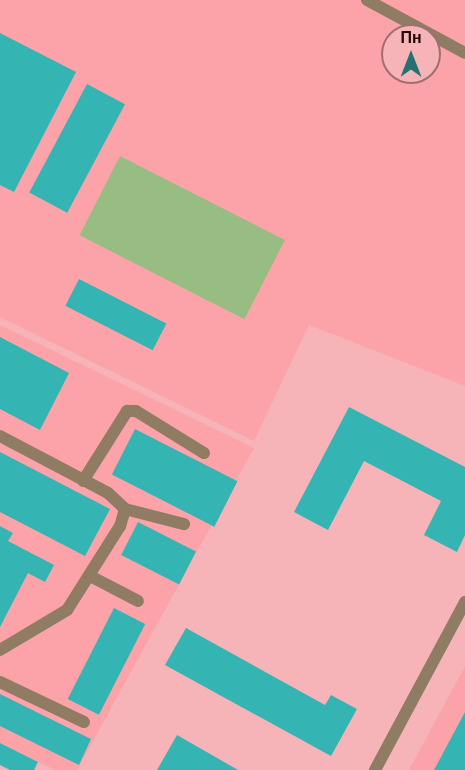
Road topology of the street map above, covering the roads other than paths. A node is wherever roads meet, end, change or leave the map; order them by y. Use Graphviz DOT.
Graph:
graph roads {
  1 [pos="367,0"];
  2 [pos="464,51"];
  3 [pos="0,436"];
  4 [pos="204,453"];
  5 [pos="83,481"];
  6 [pos="125,509"];
  7 [pos="184,524"];
  8 [pos="90,576"];
  9 [pos="138,601"];
  10 [pos="465,602"];
  11 [pos="0,650"];
  12 [pos="0,682"];
  13 [pos="84,722"];
  14 [pos="375,770"];
  1 -- 2 [label="street"];
  3 -- 5 [label="street"];
  4 -- 5 [label="street"];
  5 -- 6 [label="street"];
  6 -- 7 [label="street"];
  6 -- 8 [label="street"];
  8 -- 9 [label="street"];
  8 -- 11 [label="street"];
  10 -- 14 [label="street"];
  12 -- 13 [label="street"];
}
